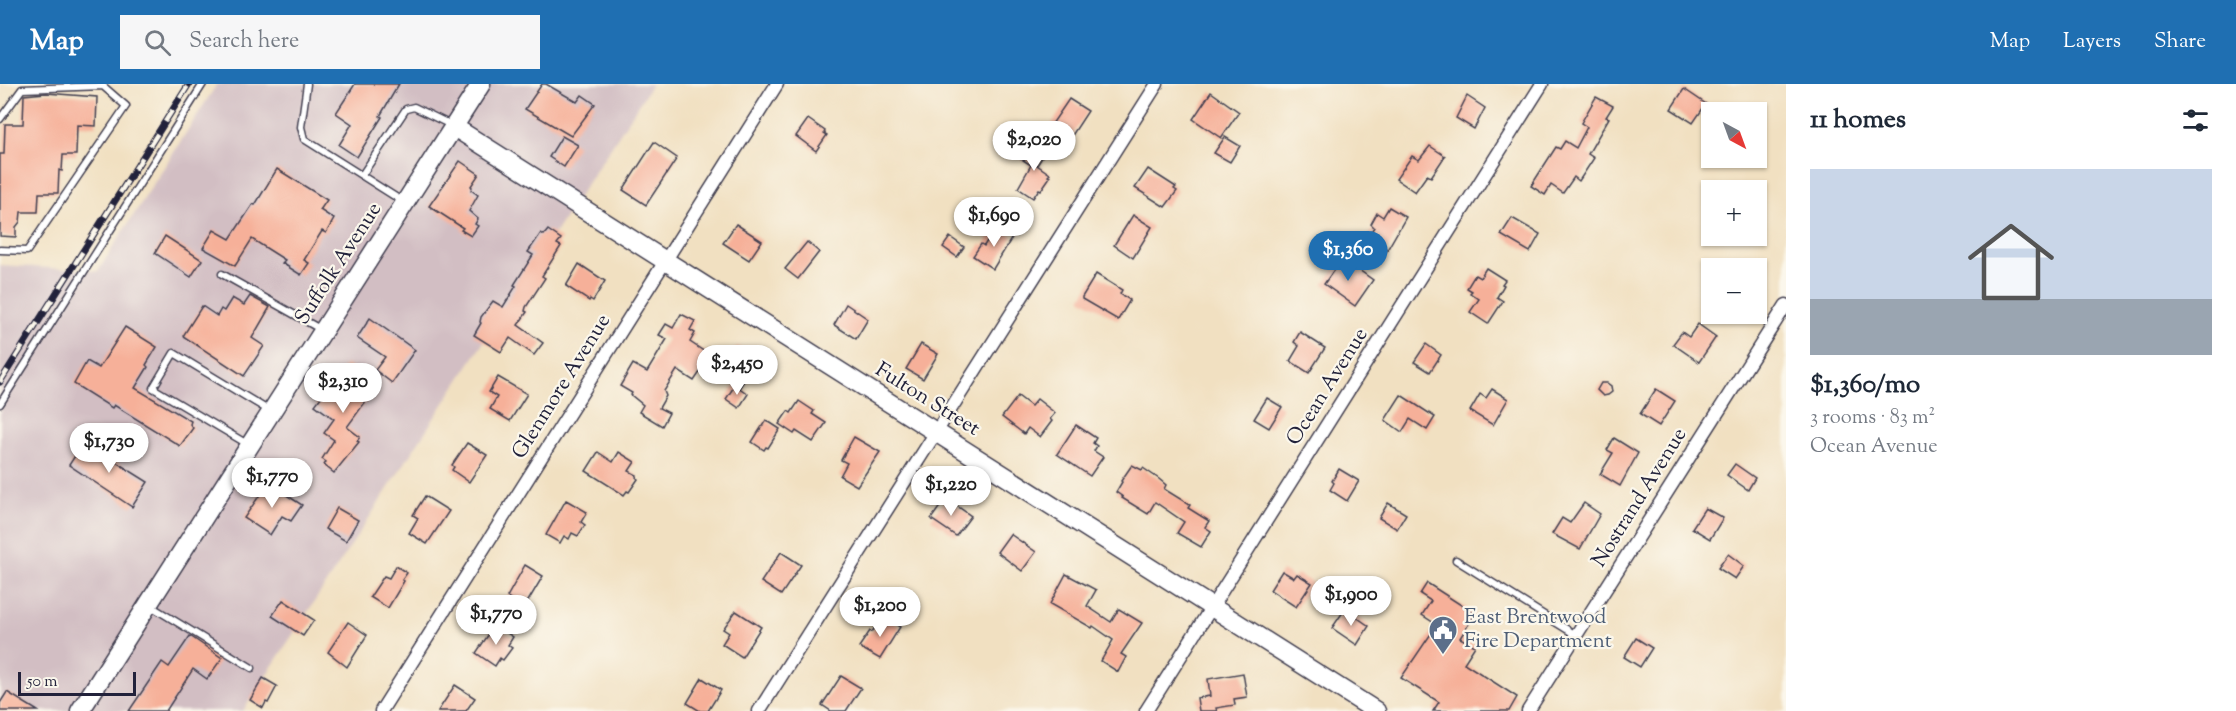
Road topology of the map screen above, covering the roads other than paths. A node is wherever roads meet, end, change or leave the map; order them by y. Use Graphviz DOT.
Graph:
graph roads {
  1 [pos="203,84"];
  2 [pos="306,84"];
  3 [pos="481,84"];
  4 [pos="777,84"];
  5 [pos="1157,84"];
  6 [pos="1542,84"];
  7 [pos="0,118"];
  8 [pos="454,127"];
  9 [pos="362,175"];
  10 [pos="405,203"];
  11 [pos="0,250"];
  12 [pos="665,261"];
  13 [pos="222,274"];
  14 [pos="1786,305"];
  15 [pos="323,331"];
  16 [pos="0,405"];
  17 [pos="272,412"];
  18 [pos="937,432"];
  19 [pos="250,446"];
  20 [pos="1456,560"];
  21 [pos="148,604"];
  22 [pos="1213,607"];
  23 [pos="1576,635"];
  24 [pos="252,668"];
  25 [pos="80,711"];
  26 [pos="381,711"];
  27 [pos="759,711"];
  28 [pos="1146,711"];
  29 [pos="1376,711"];
  30 [pos="1528,711"];
  1 -- 16 [label="lane"];
  2 -- 9 [label="lane"];
  3 -- 8 [label="street, Suffolk Avenue"];
  4 -- 12 [label="street, Glenmore Avenue"];
  5 -- 18 [label="street"];
  6 -- 22 [label="street, Ocean Avenue"];
  7 -- 11 [label="lane"];
  8 -- 9 [label="lane"];
  8 -- 10 [label="street, Suffolk Avenue"];
  8 -- 12 [label="street, Fulton Street"];
  9 -- 10 [label="lane"];
  10 -- 15 [label="street, Suffolk Avenue"];
  12 -- 18 [label="street, Fulton Street"];
  12 -- 26 [label="street, Glenmore Avenue"];
  13 -- 15 [label="lane"];
  14 -- 23 [label="street, Nostrand Avenue"];
  15 -- 17 [label="street, Suffolk Avenue"];
  17 -- 19 [label="street, Suffolk Avenue"];
  17 -- 19 [label="lane"];
  18 -- 22 [label="street, Fulton Street"];
  18 -- 27 [label="street"];
  19 -- 21 [label="street, Suffolk Avenue"];
  20 -- 23 [label="lane"];
  21 -- 24 [label="lane"];
  21 -- 25 [label="street, Suffolk Avenue"];
  22 -- 28 [label="street, Ocean Avenue"];
  22 -- 29 [label="street, Fulton Street"];
  23 -- 30 [label="street, Nostrand Avenue"];
}
